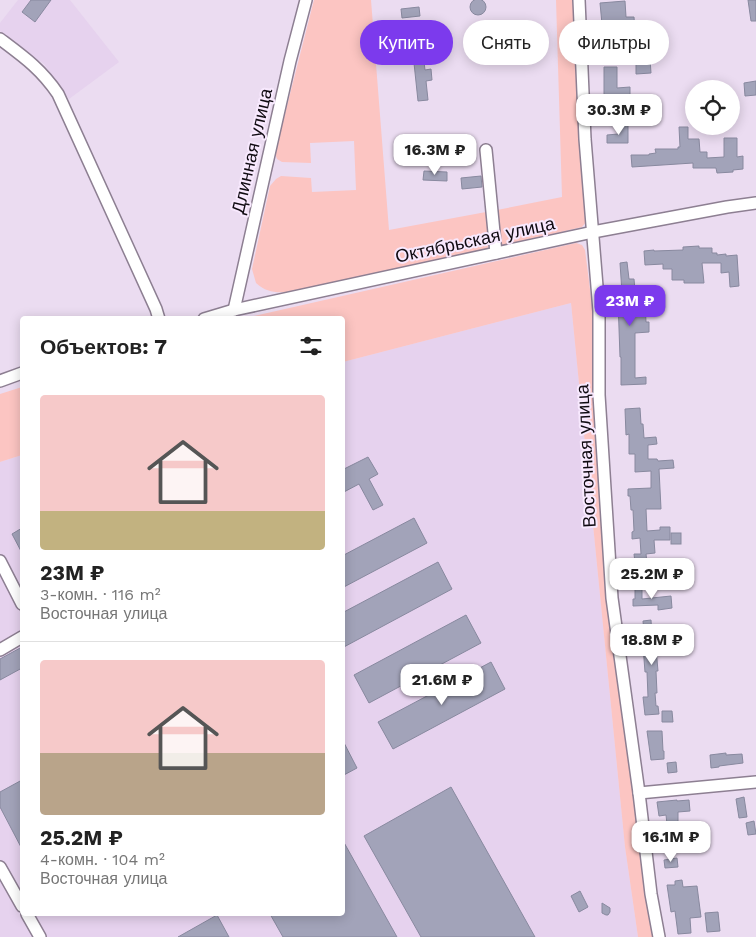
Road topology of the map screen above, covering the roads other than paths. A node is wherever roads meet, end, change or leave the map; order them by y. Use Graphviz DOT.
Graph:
graph roads {
  1 [pos="306,0"];
  2 [pos="579,0"];
  3 [pos="0,39"];
  4 [pos="486,150"];
  5 [pos="756,203"];
  6 [pos="593,232"];
  7 [pos="496,253"];
  8 [pos="234,310"];
  9 [pos="158,316"];
  10 [pos="214,316"];
  11 [pos="20,374"];
  12 [pos="0,381"];
  13 [pos="0,561"];
  14 [pos="20,600"];
  15 [pos="20,638"];
  16 [pos="0,650"];
  17 [pos="756,782"];
  18 [pos="639,793"];
  19 [pos="0,867"];
  20 [pos="20,902"];
  21 [pos="28,916"];
  22 [pos="40,937"];
  23 [pos="658,937"];
  1 -- 8 [label="street, Длинная улица"];
  2 -- 6 [label="street, Восточная улица"];
  3 -- 9 [label="street"];
  4 -- 7 [label="street"];
  5 -- 6 [label="street, Октябрьская улица"];
  6 -- 7 [label="street, Октябрьская улица"];
  6 -- 18 [label="street, Восточная улица"];
  7 -- 8 [label="street, Октябрьская улица"];
  8 -- 10 [label="street, Октябрьская улица"];
  11 -- 12 [label="street"];
  13 -- 14 [label="street"];
  15 -- 16 [label="street"];
  17 -- 18 [label="street"];
  18 -- 23 [label="street, Восточная улица"];
  19 -- 20 [label="street"];
  21 -- 22 [label="street"];
}
